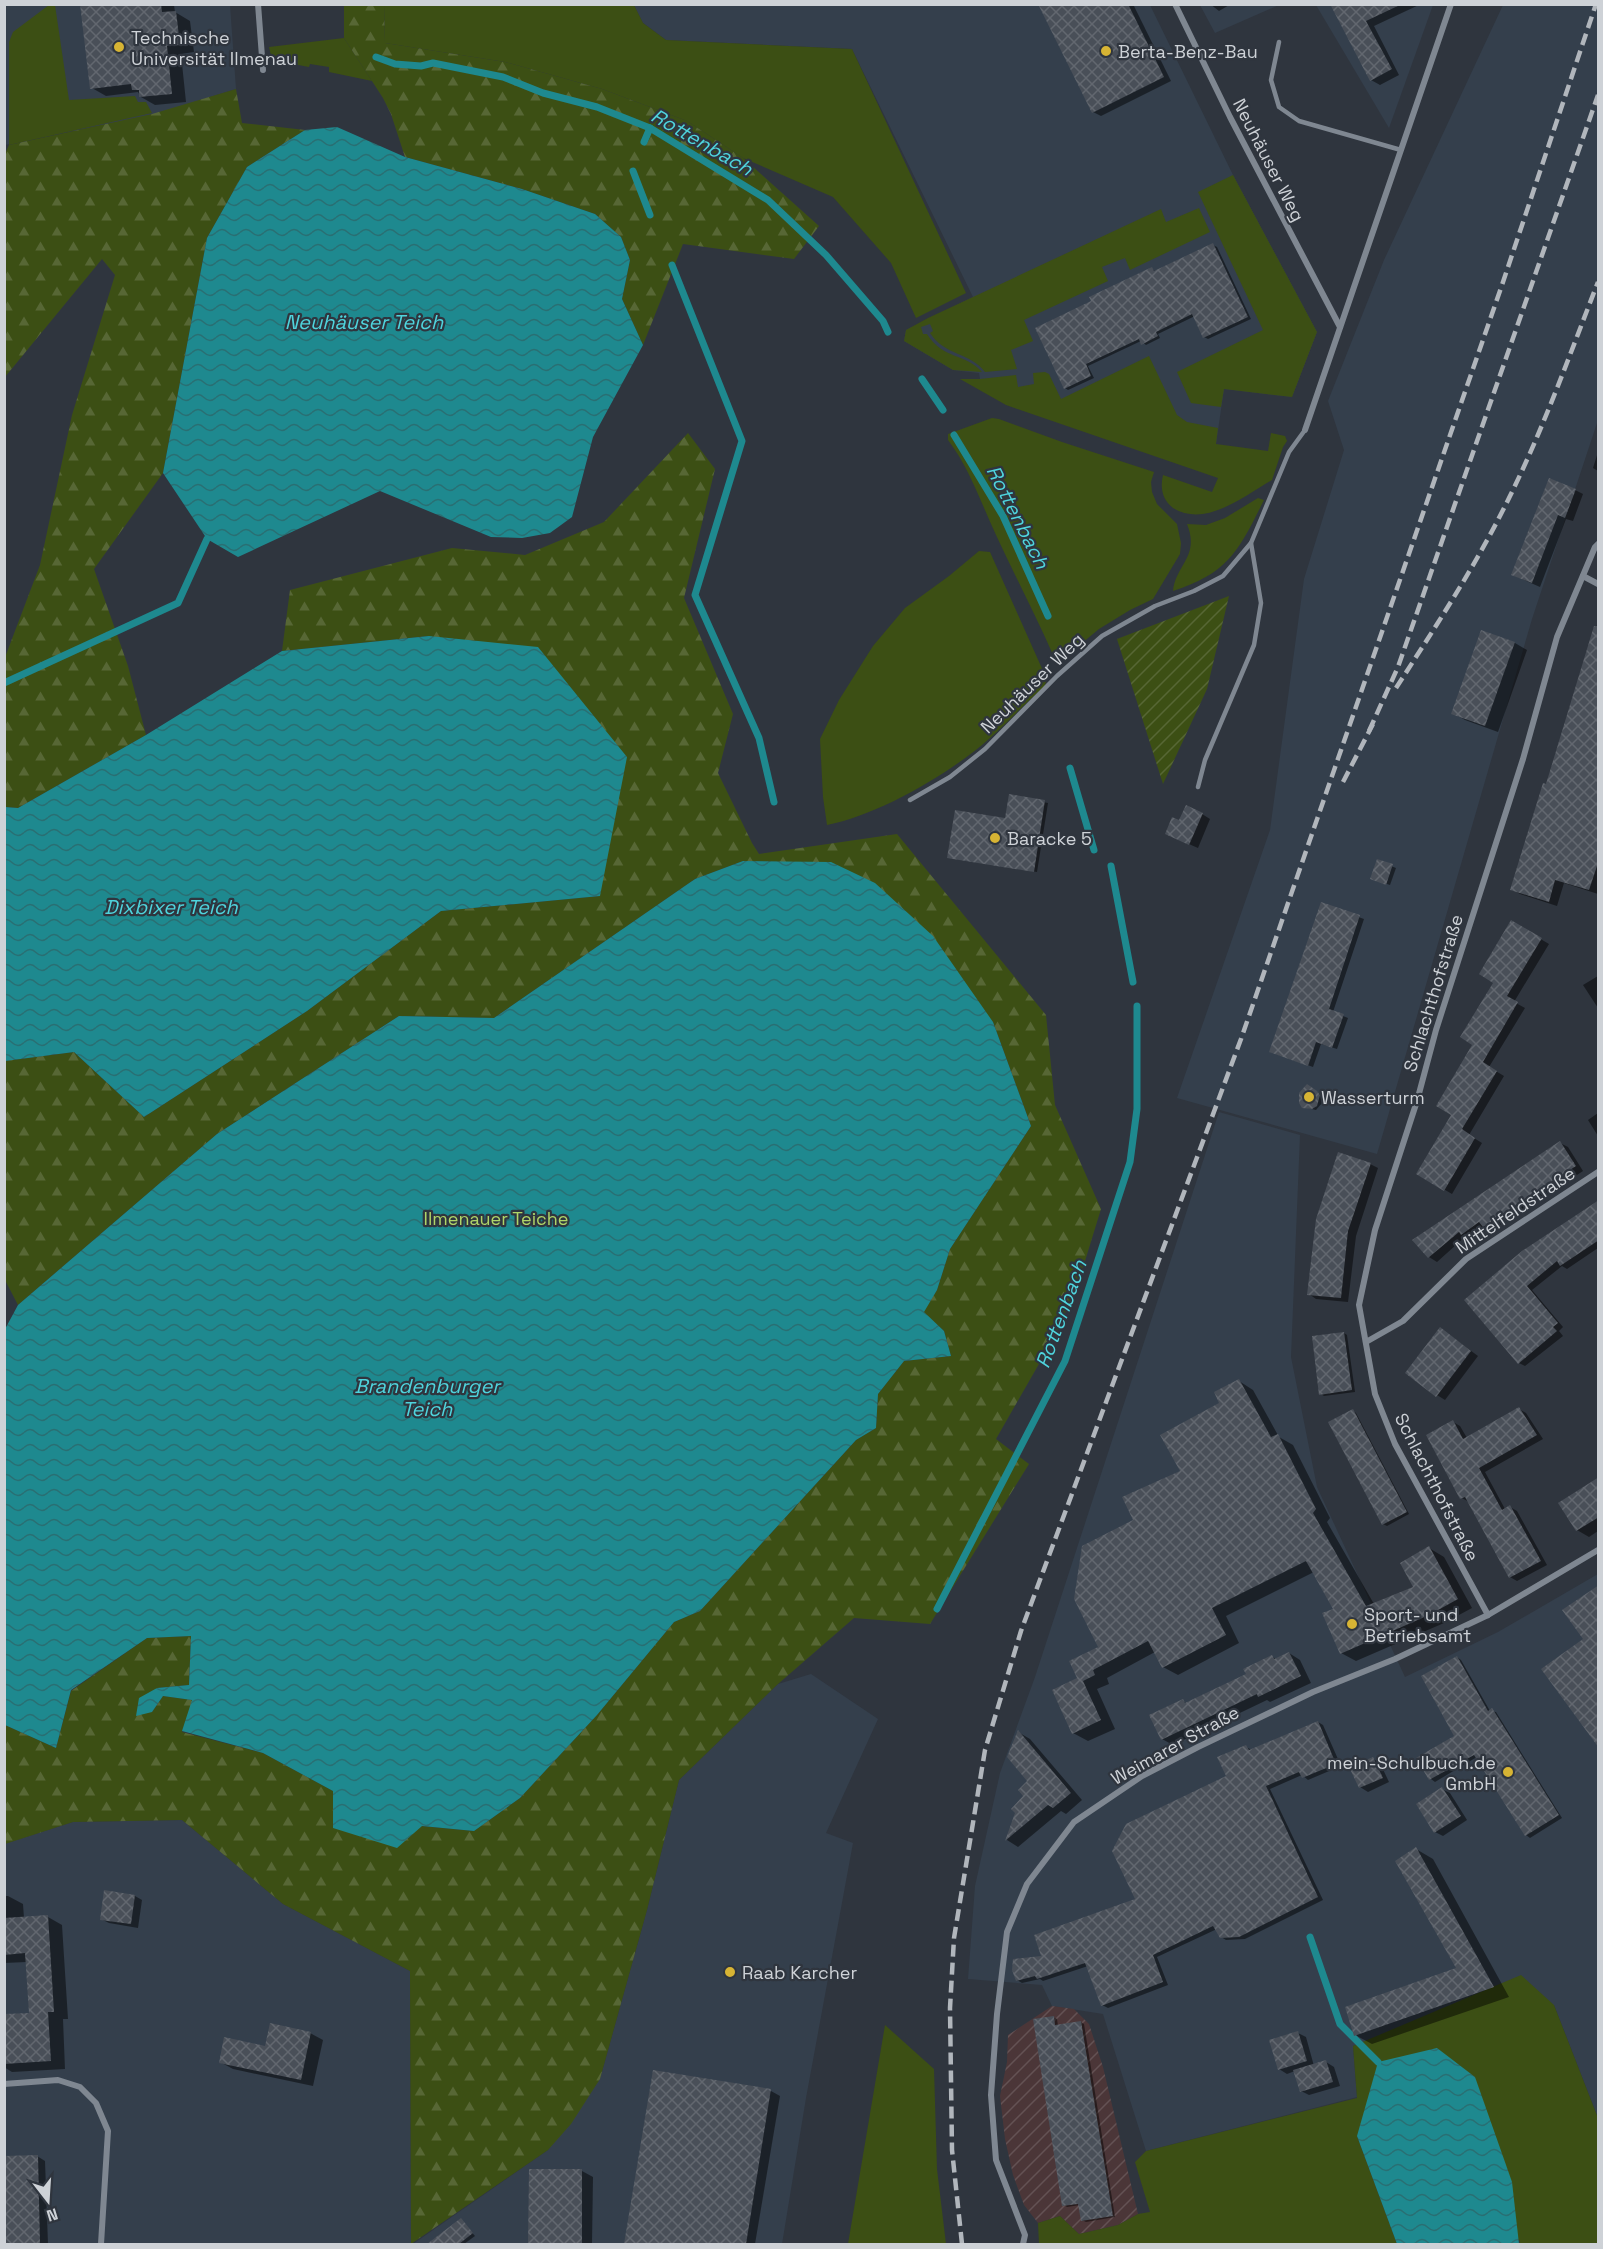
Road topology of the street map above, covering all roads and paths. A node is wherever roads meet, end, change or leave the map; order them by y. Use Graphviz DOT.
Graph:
graph roads {
  1 [pos="258,4"];
  2 [pos="1175,4"];
  3 [pos="1451,4"];
  4 [pos="1279,42"];
  5 [pos="263,70"];
  6 [pos="1402,150"];
  7 [pos="1340,327"];
  8 [pos="1305,430"];
  9 [pos="1251,543"];
  10 [pos="1599,544"];
  11 [pos="1583,576"];
  12 [pos="1599,584"];
  13 [pos="1198,787"];
  14 [pos="910,800"];
  15 [pos="1599,1172"];
  16 [pos="1366,1342"];
  17 [pos="1599,1550"];
  18 [pos="1488,1615"];
  19 [pos="4,2084"];
  20 [pos="100,2244"];
  21 [pos="1023,2244"];
  1 -- 5 [label="street"];
  2 -- 7 [label="street, Neuhäuser Weg"];
  3 -- 6 [label="street, Neuhäuser Weg"];
  4 -- 6 [label="lane"];
  6 -- 7 [label="street, Neuhäuser Weg"];
  7 -- 8 [label="street, Neuhäuser Weg"];
  8 -- 9 [label="lane, Neuhäuser Weg"];
  9 -- 13 [label="lane"];
  9 -- 14 [label="lane, Neuhäuser Weg"];
  10 -- 11 [label="street, Schlachthofstraße"];
  11 -- 12 [label="street"];
  11 -- 16 [label="street, Schlachthofstraße"];
  15 -- 16 [label="street, Mittelfeldstraße"];
  16 -- 18 [label="street, Schlachthofstraße"];
  17 -- 18 [label="street, Weimarer Straße"];
  18 -- 21 [label="street, Weimarer Straße"];
  19 -- 20 [label="street"];
}
